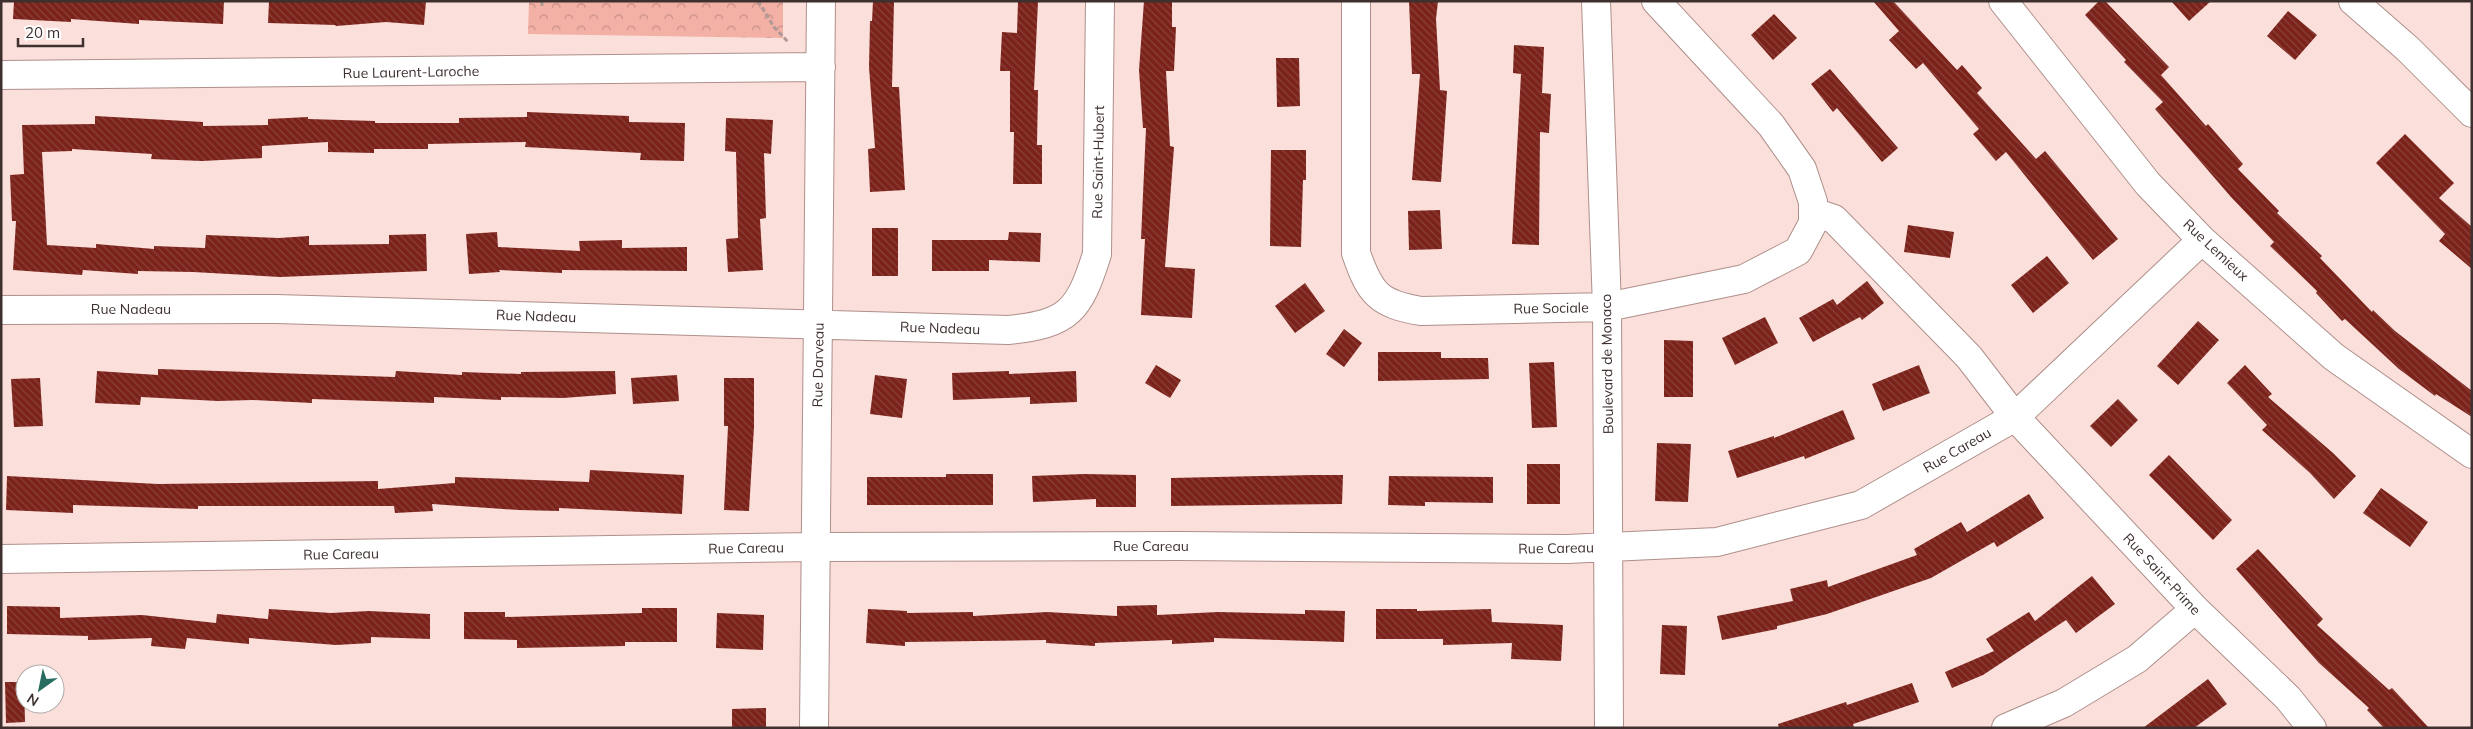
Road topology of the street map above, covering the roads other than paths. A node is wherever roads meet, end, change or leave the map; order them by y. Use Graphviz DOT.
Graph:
graph roads {
  1 [pos="821,1"];
  2 [pos="1100,1"];
  3 [pos="1356,1"];
  4 [pos="1596,1"];
  5 [pos="1656,1"];
  6 [pos="2003,1"];
  7 [pos="2353,1"];
  8 [pos="2370,1"];
  9 [pos="2408,49"];
  10 [pos="815,67"];
  11 [pos="1,75"];
  12 [pos="2472,113"];
  13 [pos="1813,212"];
  14 [pos="2202,240"];
  15 [pos="1607,306"];
  16 [pos="1,310"];
  17 [pos="1067,314"];
  18 [pos="819,323"];
  19 [pos="2015,417"];
  20 [pos="2472,454"];
  21 [pos="814,546"];
  22 [pos="1609,546"];
  23 [pos="1,559"];
  24 [pos="2195,610"];
  25 [pos="814,728"];
  26 [pos="1609,728"];
  27 [pos="2006,728"];
  28 [pos="2312,728"];
  1 -- 10 [label="street, Rue Darveau"];
  2 -- 17 [label="street, Rue Saint-Hubert"];
  3 -- 15 [label="street, Rue Sociale"];
  4 -- 15 [label="street, Boulevard de Monaco"];
  5 -- 13 [label="street, Rue Sociale"];
  6 -- 14 [label="street, Rue Lemieux"];
  7 -- 9 [label="street"];
  8 -- 9 [label="street"];
  9 -- 12 [label="street"];
  10 -- 11 [label="street, Rue Laurent-Laroche"];
  10 -- 18 [label="street, Rue Darveau"];
  13 -- 15 [label="street, Rue Sociale"];
  13 -- 19 [label="street, Rue Saint-Prime"];
  14 -- 19 [label="street, Rue Careau"];
  14 -- 20 [label="street, Rue Lemieux"];
  15 -- 22 [label="street, Boulevard de Monaco"];
  16 -- 18 [label="street, Rue Nadeau"];
  17 -- 18 [label="street, Rue Nadeau"];
  18 -- 21 [label="street, Rue Darveau"];
  19 -- 22 [label="street, Rue Careau"];
  19 -- 24 [label="street, Rue Saint-Prime"];
  21 -- 22 [label="street, Rue Careau"];
  21 -- 23 [label="street, Rue Careau"];
  21 -- 25 [label="street, Rue Darveau"];
  22 -- 26 [label="street, Boulevard de Monaco"];
  24 -- 27 [label="street"];
  24 -- 28 [label="street, Rue Saint-Prime"];
}
